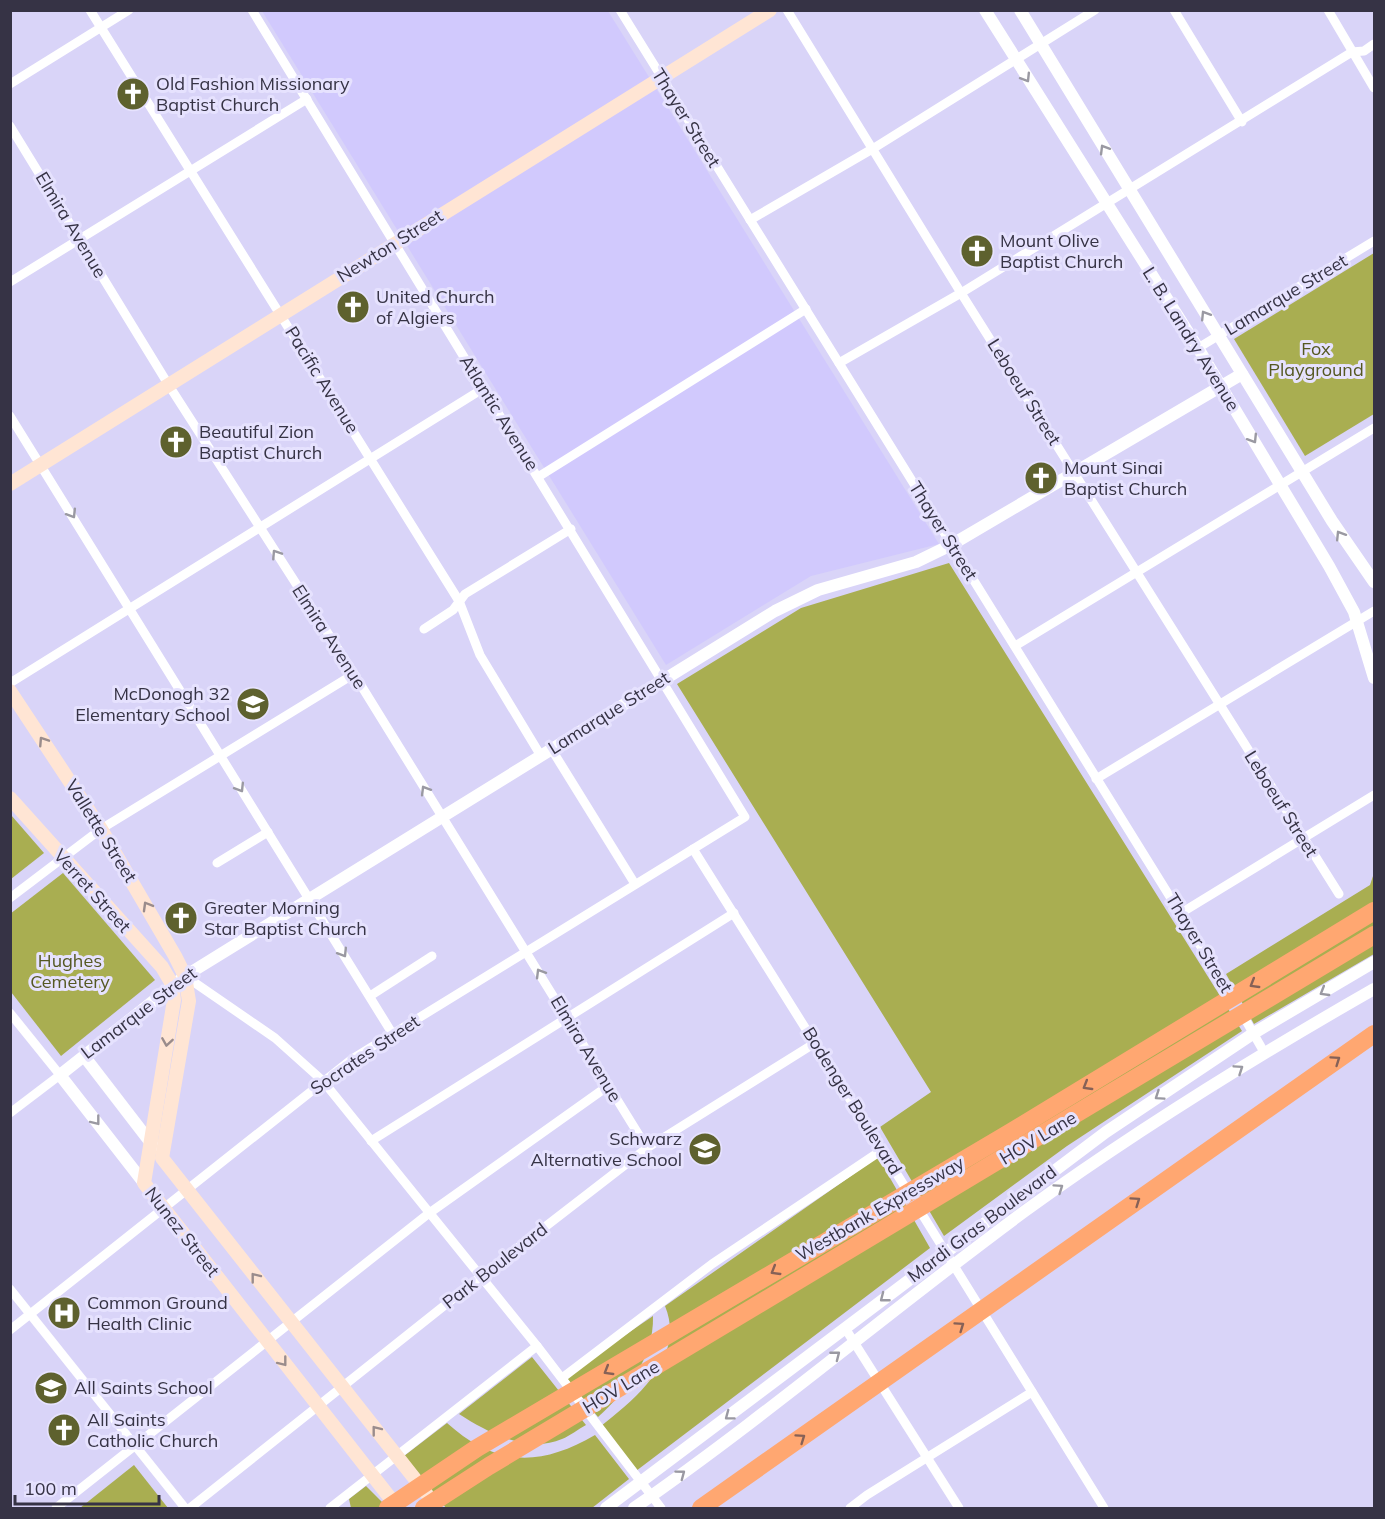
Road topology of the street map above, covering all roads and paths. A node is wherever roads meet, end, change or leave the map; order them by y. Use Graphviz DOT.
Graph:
graph roads {
  1 [pos="90,10"];
  2 [pos="129,10"];
  3 [pos="252,10"];
  4 [pos="620,10"];
  5 [pos="770,10"];
  6 [pos="787,10"];
  7 [pos="985,10"];
  8 [pos="1020,10"];
  9 [pos="1095,10"];
  10 [pos="1174,10"];
  11 [pos="1328,10"];
  12 [pos="101,28"];
  13 [pos="1041,44"];
  14 [pos="1374,44"];
  15 [pos="1353,52"];
  16 [pos="1015,60"];
  17 [pos="662,78"];
  18 [pos="10,84"];
  19 [pos="1374,88"];
  20 [pos="307,99"];
  21 [pos="1242,122"];
  22 [pos="10,126"];
  23 [pos="874,148"];
  24 [pos="191,171"];
  25 [pos="1129,191"];
  26 [pos="1106,205"];
  27 [pos="750,220"];
  28 [pos="80,239"];
  29 [pos="1374,241"];
  30 [pos="394,244"];
  31 [pos="10,282"];
  32 [pos="961,293"];
  33 [pos="806,309"];
  34 [pos="281,314"];
  35 [pos="1218,336"];
  36 [pos="1198,348"];
  37 [pos="838,363"];
  38 [pos="1242,374"];
  39 [pos="168,384"];
  40 [pos="1221,387"];
  41 [pos="484,388"];
  42 [pos="10,416"];
  43 [pos="1374,428"];
  44 [pos="371,459"];
  45 [pos="41,465"];
  46 [pos="1302,471"];
  47 [pos="1075,472"];
  48 [pos="538,477"];
  49 [pos="10,484"];
  50 [pos="1281,484"];
  51 [pos="260,528"];
  52 [pos="570,529"];
  53 [pos="951,546"];
  54 [pos="1137,574"];
  55 [pos="1374,582"];
  56 [pos="459,601"];
  57 [pos="130,609"];
  58 [pos="1374,611"];
  59 [pos="1357,622"];
  60 [pos="424,629"];
  61 [pos="1015,646"];
  62 [pos="354,674"];
  63 [pos="1374,678"];
  64 [pos="661,681"];
  65 [pos="10,683"];
  66 [pos="10,691"];
  67 [pos="1221,706"];
  68 [pos="546,753"];
  69 [pos="219,754"];
  70 [pos="1096,780"];
  71 [pos="1374,795"];
  72 [pos="10,798"];
  73 [pos="745,817"];
  74 [pos="442,818"];
  75 [pos="101,829"];
  76 [pos="268,832"];
  77 [pos="1303,839"];
  78 [pos="693,849"];
  79 [pos="62,857"];
  80 [pos="217,863"];
  81 [pos="635,884"];
  82 [pos="1339,894"];
  83 [pos="10,898"];
  84 [pos="310,900"];
  85 [pos="1374,911"];
  86 [pos="734,913"];
  87 [pos="1181,913"];
  88 [pos="1374,935"];
  89 [pos="528,952"];
  90 [pos="432,956"];
  91 [pos="1374,962"];
  92 [pos="185,976"];
  93 [pos="172,984"];
  94 [pos="1374,989"];
  95 [pos="370,996"];
  96 [pos="10,1013"];
  97 [pos="568,1018"];
  98 [pos="392,1033"];
  99 [pos="1254,1033"];
  100 [pos="1374,1034"];
  101 [pos="815,1042"];
  102 [pos="1264,1052"];
  103 [pos="84,1056"];
  104 [pos="60,1075"];
  105 [pos="323,1081"];
  106 [pos="608,1086"];
  107 [pos="10,1113"];
  108 [pos="370,1141"];
  109 [pos="151,1143"];
  110 [pos="647,1149"];
  111 [pos="882,1150"];
  112 [pos="162,1158"];
  113 [pos="144,1183"];
  114 [pos="186,1189"];
  115 [pos="162,1207"];
  116 [pos="428,1214"];
  117 [pos="946,1250"];
  118 [pos="955,1264"];
  119 [pos="479,1278"];
  120 [pos="10,1289"];
  121 [pos="30,1314"];
  122 [pos="290,1321"];
  123 [pos="845,1328"];
  124 [pos="10,1330"];
  125 [pos="266,1340"];
  126 [pos="855,1341"];
  127 [pos="537,1346"];
  128 [pos="562,1378"];
  129 [pos="343,1387"];
  130 [pos="1032,1392"];
  131 [pos="318,1407"];
  132 [pos="135,1445"];
  133 [pos="396,1456"];
  134 [pos="927,1457"];
  135 [pos="372,1475"];
  136 [pos="641,1483"];
  137 [pos="651,1496"];
  138 [pos="56,1509"];
  139 [pos="185,1509"];
  140 [pos="190,1509"];
  141 [pos="330,1509"];
  142 [pos="388,1509"];
  143 [pos="398,1509"];
  144 [pos="424,1509"];
  145 [pos="439,1509"];
  146 [pos="606,1509"];
  147 [pos="634,1509"];
  148 [pos="661,1509"];
  149 [pos="701,1509"];
  150 [pos="850,1509"];
  151 [pos="959,1509"];
  152 [pos="1104,1509"];
  1 -- 12 [label="street, Pacific Avenue"];
  2 -- 12 [label="street"];
  3 -- 20 [label="street, Atlantic Avenue"];
  4 -- 17 [label="street, Thayer Street"];
  5 -- 17 [label="main road, Newton Street"];
  6 -- 23 [label="street, Leboeuf Street"];
  7 -- 16 [label="street, L. B. Landry Avenue"];
  8 -- 13 [label="street, L. B. Landry Avenue"];
  9 -- 13 [label="street"];
  10 -- 21 [label="street"];
  11 -- 15 [label="street"];
  12 -- 18 [label="street"];
  12 -- 24 [label="street, Pacific Avenue"];
  13 -- 16 [label="street"];
  25 -- 13 [label="street, L. B. Landry Avenue, one-way"];
  14 -- 15 [label="street"];
  15 -- 19 [label="street"];
  15 -- 21 [label="street"];
  16 -- 23 [label="street"];
  16 -- 26 [label="street, L. B. Landry Avenue, one-way"];
  17 -- 27 [label="street, Thayer Street"];
  17 -- 30 [label="main road, Newton Street"];
  20 -- 24 [label="street"];
  20 -- 30 [label="street, Atlantic Avenue"];
  21 -- 25 [label="street"];
  22 -- 28 [label="street, Elmira Avenue"];
  23 -- 27 [label="street"];
  23 -- 32 [label="street, Leboeuf Street"];
  24 -- 28 [label="street"];
  24 -- 34 [label="street, Pacific Avenue"];
  25 -- 26 [label="street"];
  35 -- 25 [label="street, L. B. Landry Avenue, one-way"];
  26 -- 32 [label="street"];
  26 -- 36 [label="street, L. B. Landry Avenue"];
  27 -- 33 [label="street, Thayer Street"];
  28 -- 31 [label="street"];
  28 -- 39 [label="street, Elmira Avenue"];
  29 -- 35 [label="street, Lamarque Street"];
  30 -- 34 [label="main road, Newton Street"];
  30 -- 41 [label="street, Atlantic Avenue"];
  32 -- 37 [label="street"];
  32 -- 47 [label="street, Leboeuf Street"];
  33 -- 37 [label="street, Thayer Street"];
  33 -- 48 [label="street"];
  34 -- 39 [label="main road, Newton Street"];
  34 -- 44 [label="street, Pacific Avenue"];
  35 -- 36 [label="street, Lamarque Street"];
  35 -- 38 [label="street, L. B. Landry Avenue"];
  36 -- 40 [label="street, L. B. Landry Avenue"];
  37 -- 53 [label="street, Thayer Street"];
  38 -- 40 [label="street, Lamarque Street"];
  38 -- 46 [label="street, L. B. Landry Avenue"];
  39 -- 45 [label="main road, Newton Street"];
  39 -- 51 [label="street, Elmira Avenue"];
  40 -- 47 [label="street, Lamarque Street"];
  40 -- 50 [label="street, L. B. Landry Avenue, one-way"];
  41 -- 44 [label="street"];
  41 -- 48 [label="street, Atlantic Avenue"];
  42 -- 45 [label="street"];
  43 -- 46 [label="street"];
  44 -- 51 [label="street"];
  44 -- 56 [label="street, Pacific Avenue"];
  45 -- 49 [label="main road, Newton Street"];
  45 -- 57 [label="street, one-way"];
  46 -- 50 [label="street"];
  55 -- 46 [label="street, L. B. Landry Avenue, one-way"];
  47 -- 53 [label="street, Lamarque Street"];
  47 -- 54 [label="street, Leboeuf Street"];
  48 -- 52 [label="street, Atlantic Avenue"];
  50 -- 54 [label="street"];
  50 -- 59 [label="street, L. B. Landry Avenue"];
  51 -- 57 [label="street"];
  62 -- 51 [label="street, Elmira Avenue, one-way"];
  52 -- 56 [label="street"];
  52 -- 64 [label="street, Atlantic Avenue"];
  53 -- 61 [label="street, Thayer Street"];
  53 -- 64 [label="street, Lamarque Street"];
  54 -- 61 [label="street"];
  54 -- 67 [label="street, Leboeuf Street"];
  56 -- 60 [label="street"];
  56 -- 68 [label="street, Pacific Avenue"];
  57 -- 65 [label="street"];
  57 -- 69 [label="street"];
  58 -- 59 [label="street"];
  59 -- 63 [label="street, L. B. Landry Avenue"];
  59 -- 67 [label="street"];
  61 -- 70 [label="street, Thayer Street"];
  62 -- 69 [label="street"];
  74 -- 62 [label="street, Elmira Avenue, one-way"];
  64 -- 68 [label="street, Lamarque Street"];
  64 -- 73 [label="street, Atlantic Avenue"];
  75 -- 66 [label="main road, Vallette Street, one-way"];
  67 -- 70 [label="street"];
  67 -- 77 [label="street, Leboeuf Street"];
  68 -- 74 [label="street, Lamarque Street"];
  68 -- 81 [label="street, Pacific Avenue"];
  69 -- 75 [label="street"];
  69 -- 76 [label="street, one-way"];
  70 -- 87 [label="street, Thayer Street"];
  71 -- 77 [label="street"];
  72 -- 79 [label="main road, Verret Street"];
  73 -- 78 [label="street, Socrates Street"];
  74 -- 84 [label="street, Lamarque Street"];
  74 -- 89 [label="street, Elmira Avenue"];
  75 -- 79 [label="street"];
  92 -- 75 [label="main road, Vallette Street, one-way"];
  76 -- 80 [label="street"];
  76 -- 84 [label="street"];
  77 -- 82 [label="street, Leboeuf Street"];
  77 -- 87 [label="street"];
  78 -- 81 [label="street, Socrates Street"];
  78 -- 86 [label="street, Bodenger Boulevard"];
  79 -- 83 [label="street"];
  79 -- 93 [label="main road, Verret Street"];
  81 -- 89 [label="street, Socrates Street"];
  84 -- 92 [label="street, Lamarque Street"];
  84 -- 95 [label="street, one-way"];
  85 -- 142 [label="highway, Westbank Expressway, one-way"];
  86 -- 97 [label="street"];
  86 -- 101 [label="street, Bodenger Boulevard"];
  87 -- 99 [label="street, Thayer Street"];
  88 -- 144 [label="highway, HOV Lane"];
  97 -- 89 [label="street, Elmira Avenue, one-way"];
  89 -- 98 [label="street, Socrates Street"];
  90 -- 95 [label="street"];
  91 -- 99 [label="street, Mardi Gras Boulevard, one-way"];
  92 -- 93 [label="street, Lamarque Street"];
  92 -- 105 [label="street"];
  92 -- 112 [label="main road"];
  93 -- 103 [label="street, Lamarque Street"];
  93 -- 109 [label="main road, one-way"];
  94 -- 102 [label="street, Mardi Gras Boulevard"];
  95 -- 98 [label="street"];
  96 -- 104 [label="street, Nunez Street"];
  97 -- 106 [label="street, Elmira Avenue"];
  97 -- 108 [label="street"];
  98 -- 105 [label="street, Socrates Street"];
  99 -- 102 [label="street, Thayer Street"];
  99 -- 117 [label="street, Mardi Gras Boulevard, one-way"];
  149 -- 100 [label="highway, one-way"];
  101 -- 110 [label="street, Park Boulevard"];
  101 -- 111 [label="street, Bodenger Boulevard"];
  118 -- 102 [label="street, Mardi Gras Boulevard, one-way"];
  103 -- 104 [label="street, Lamarque Street"];
  103 -- 109 [label="street, Nunez Street"];
  104 -- 107 [label="street, Lamarque Street"];
  104 -- 113 [label="street, Nunez Street, one-way"];
  105 -- 108 [label="street"];
  105 -- 114 [label="street, Socrates Street"];
  106 -- 110 [label="street, Elmira Avenue"];
  106 -- 116 [label="street"];
  108 -- 116 [label="street"];
  109 -- 112 [label="street, Nunez Street"];
  109 -- 113 [label="main road"];
  110 -- 119 [label="street, Park Boulevard"];
  111 -- 117 [label="street, Bodenger Boulevard"];
  111 -- 128 [label="street"];
  112 -- 114 [label="main road, Nunez Street"];
  113 -- 115 [label="main road, Nunez Street"];
  114 -- 115 [label="street, Socrates Street"];
  122 -- 114 [label="main road, Nunez Street, one-way"];
  115 -- 121 [label="street, Socrates Street"];
  115 -- 125 [label="main road, Nunez Street"];
  116 -- 119 [label="street"];
  116 -- 122 [label="street"];
  117 -- 118 [label="street, Bodenger Boulevard"];
  117 -- 123 [label="street, Mardi Gras Boulevard, one-way"];
  118 -- 126 [label="street, Mardi Gras Boulevard"];
  118 -- 130 [label="street, Bodenger Boulevard"];
  119 -- 127 [label="street"];
  119 -- 129 [label="street, Park Boulevard"];
  120 -- 121 [label="street"];
  121 -- 124 [label="street, Socrates Street"];
  121 -- 132 [label="street"];
  122 -- 125 [label="street"];
  122 -- 129 [label="main road, Nunez Street"];
  123 -- 126 [label="street"];
  123 -- 136 [label="street, Mardi Gras Boulevard, one-way"];
  125 -- 131 [label="main road, Nunez Street, one-way"];
  125 -- 132 [label="street"];
  126 -- 134 [label="street"];
  137 -- 126 [label="street, Mardi Gras Boulevard, one-way"];
  127 -- 128 [label="street"];
  127 -- 133 [label="street"];
  128 -- 136 [label="street"];
  129 -- 131 [label="street, Park Boulevard"];
  133 -- 129 [label="main road, Nunez Street, one-way"];
  130 -- 134 [label="street"];
  130 -- 152 [label="street, Bodenger Boulevard"];
  131 -- 135 [label="main road, Nunez Street"];
  131 -- 140 [label="street, Park Boulevard"];
  132 -- 138 [label="street"];
  132 -- 139 [label="street"];
  133 -- 135 [label="street"];
  133 -- 145 [label="main road, Nunez Street"];
  134 -- 150 [label="street"];
  134 -- 151 [label="street"];
  135 -- 141 [label="street"];
  135 -- 143 [label="main road, Nunez Street"];
  136 -- 137 [label="street"];
  136 -- 146 [label="street, Mardi Gras Boulevard"];
  137 -- 147 [label="street, Mardi Gras Boulevard"];
  137 -- 148 [label="street"];
}
